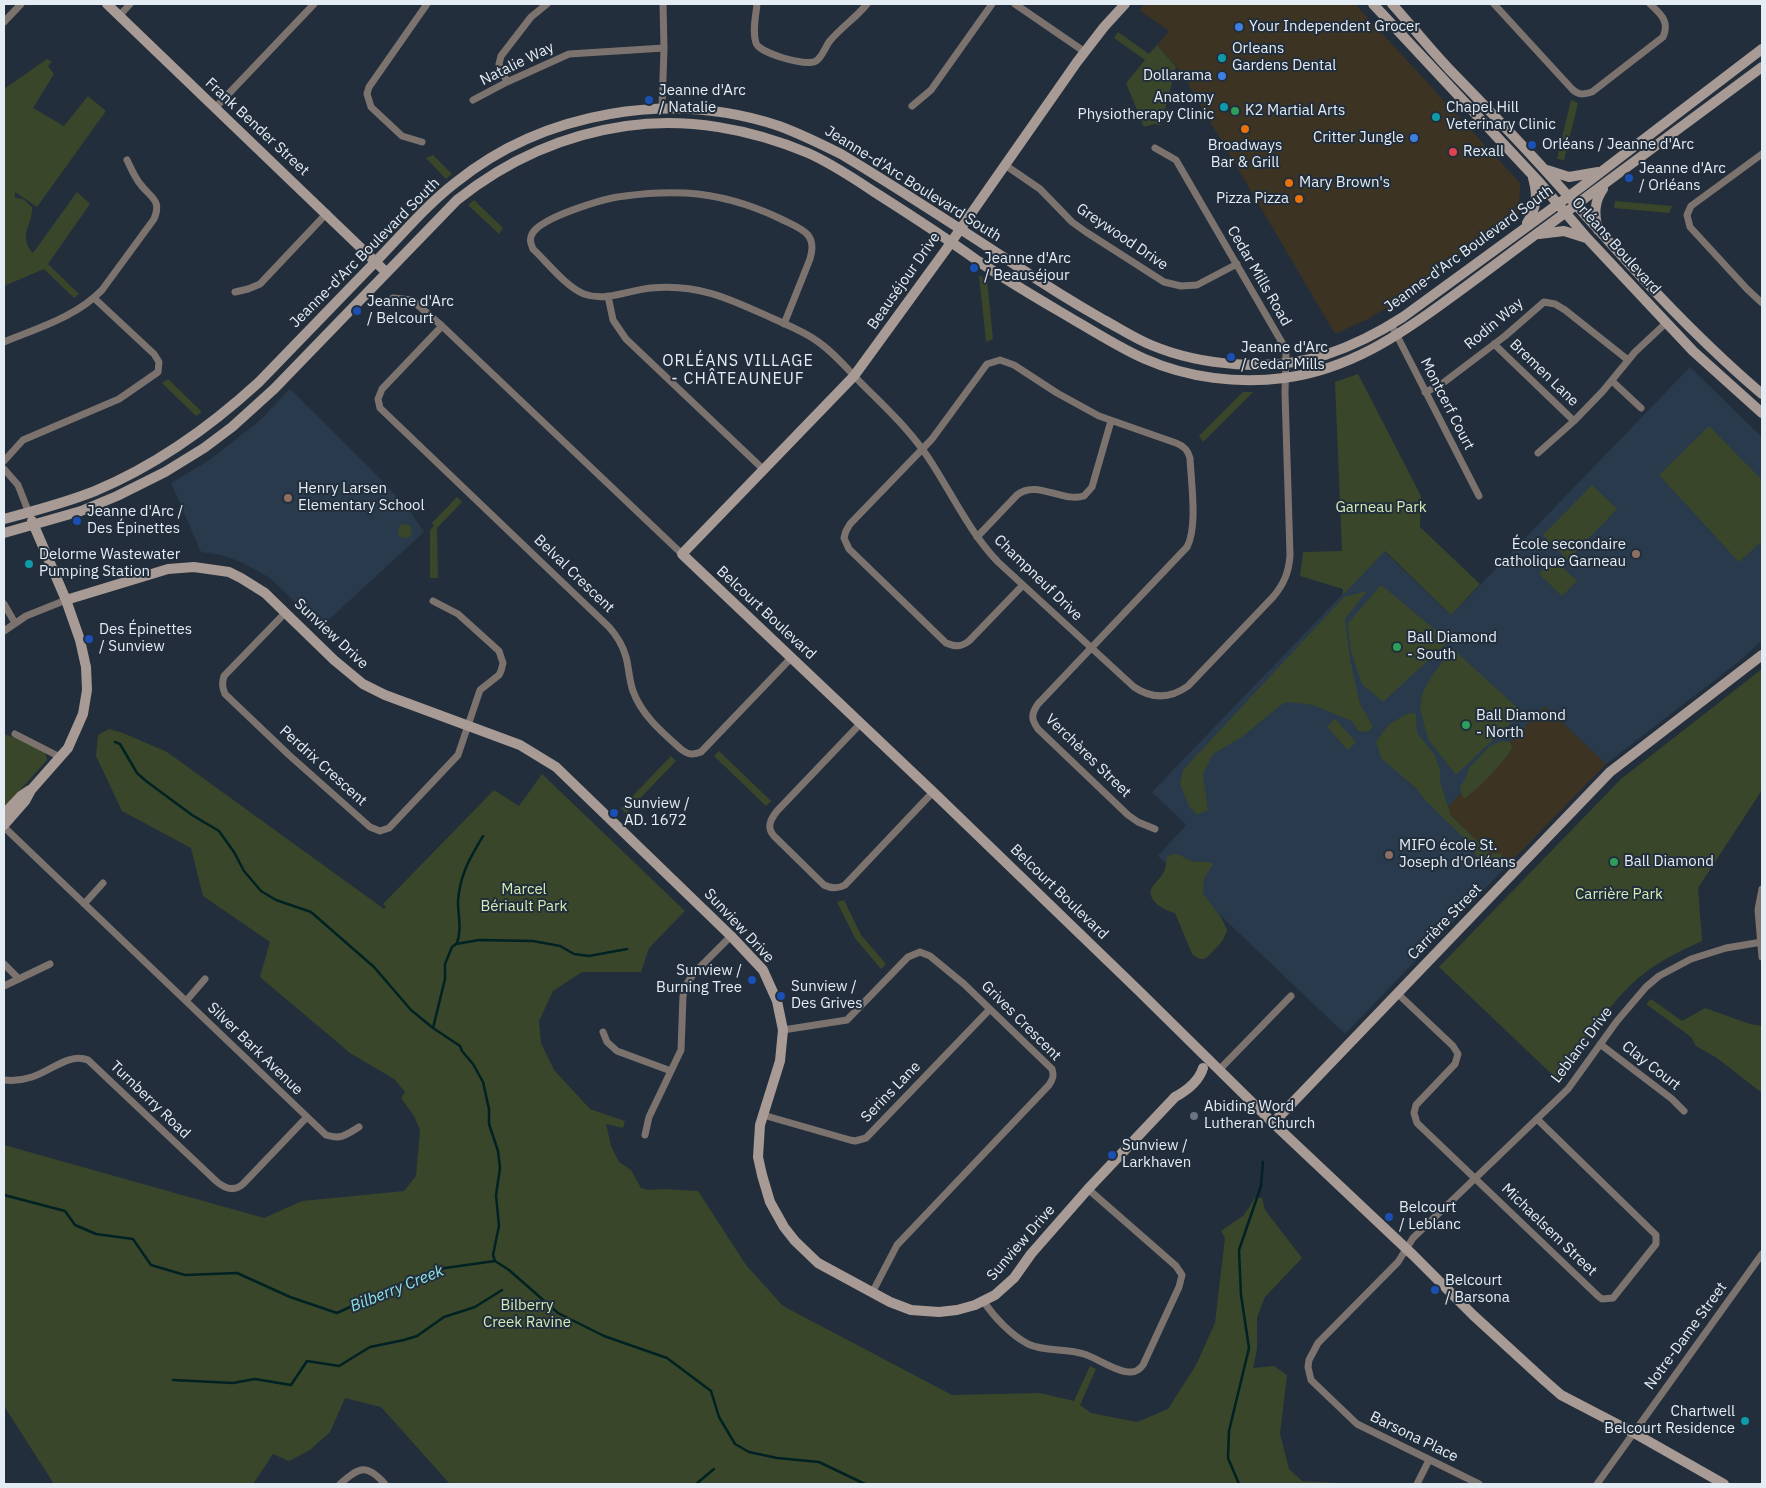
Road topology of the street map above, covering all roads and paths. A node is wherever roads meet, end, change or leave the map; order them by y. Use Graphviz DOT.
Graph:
graph roads {
  1 [pos="21,4"];
  2 [pos="107,4"];
  3 [pos="130,4"];
  4 [pos="314,4"];
  5 [pos="427,4"];
  6 [pos="547,4"];
  7 [pos="663,4"];
  8 [pos="757,4"];
  9 [pos="867,4"];
  10 [pos="992,4"];
  11 [pos="1015,4"];
  12 [pos="1125,4"];
  13 [pos="1373,4"];
  14 [pos="1392,4"];
  15 [pos="1494,4"];
  16 [pos="1650,4"];
  17 [pos="120,15"];
  18 [pos="4,22"];
  19 [pos="1420,35"];
  20 [pos="1410,45"];
  21 [pos="664,48"];
  22 [pos="1762,49"];
  23 [pos="1084,52"];
  24 [pos="1762,67"];
  25 [pos="507,82"];
  26 [pos="474,100"];
  27 [pos="912,106"];
  28 [pos="215,108"];
  29 [pos="662,109"];
  30 [pos="422,142"];
  31 [pos="1156,148"];
  32 [pos="1762,154"];
  33 [pos="127,160"];
  34 [pos="1005,165"];
  35 [pos="1543,168"];
  36 [pos="1601,172"];
  37 [pos="1532,175"];
  38 [pos="1610,181"];
  39 [pos="1568,196"];
  40 [pos="1558,203"];
  41 [pos="1576,206"];
  42 [pos="327,213"];
  43 [pos="1565,213"];
  44 [pos="1523,228"];
  45 [pos="960,229"];
  46 [pos="1598,231"];
  47 [pos="1533,236"];
  48 [pos="1587,238"];
  49 [pos="951,242"];
  50 [pos="376,262"];
  51 [pos="1236,264"];
  52 [pos="386,272"];
  53 [pos="235,292"];
  54 [pos="608,296"];
  55 [pos="94,298"];
  56 [pos="393,298"];
  57 [pos="1762,303"];
  58 [pos="1666,323"];
  59 [pos="784,324"];
  60 [pos="1391,324"];
  61 [pos="442,326"];
  62 [pos="1397,336"];
  63 [pos="4,342"];
  64 [pos="1494,344"];
  65 [pos="1628,360"];
  66 [pos="1286,363"];
  67 [pos="854,376"];
  68 [pos="1286,378"];
  69 [pos="1612,382"];
  70 [pos="1425,392"];
  71 [pos="1762,394"];
  72 [pos="1641,408"];
  73 [pos="1762,412"];
  74 [pos="1110,421"];
  75 [pos="1574,421"];
  76 [pos="923,448"];
  77 [pos="1538,453"];
  78 [pos="4,462"];
  79 [pos="4,469"];
  80 [pos="764,470"];
  81 [pos="1479,496"];
  82 [pos="29,513"];
  83 [pos="4,519"];
  84 [pos="34,525"];
  85 [pos="4,533"];
  86 [pos="977,537"];
  87 [pos="682,554"];
  88 [pos="1023,585"];
  89 [pos="66,600"];
  90 [pos="433,601"];
  91 [pos="4,604"];
  92 [pos="286,612"];
  93 [pos="15,623"];
  94 [pos="4,631"];
  95 [pos="1091,647"];
  96 [pos="1762,655"];
  97 [pos="792,657"];
  98 [pos="861,723"];
  99 [pos="468,726"];
  100 [pos="15,734"];
  101 [pos="60,757"];
  102 [pos="31,790"];
  103 [pos="933,792"];
  104 [pos="4,814"];
  105 [pos="4,826"];
  106 [pos="1155,829"];
  107 [pos="103,883"];
  108 [pos="1762,889"];
  109 [pos="84,904"];
  110 [pos="731,936"];
  111 [pos="1761,942"];
  112 [pos="1762,957"];
  113 [pos="4,964"];
  114 [pos="50,964"];
  115 [pos="19,979"];
  116 [pos="205,979"];
  117 [pos="4,986"];
  118 [pos="1398,993"];
  119 [pos="1291,996"];
  120 [pos="186,1001"];
  121 [pos="990,1009"];
  122 [pos="783,1030"];
  123 [pos="603,1032"];
  124 [pos="1600,1044"];
  125 [pos="1207,1065"];
  126 [pos="1219,1070"];
  127 [pos="671,1072"];
  128 [pos="4,1080"];
  129 [pos="1684,1111"];
  130 [pos="763,1115"];
  131 [pos="306,1118"];
  132 [pos="1537,1118"];
  133 [pos="1273,1122"];
  134 [pos="359,1126"];
  135 [pos="645,1135"];
  136 [pos="262,1164"];
  137 [pos="1474,1177"];
  138 [pos="1088,1189"];
  139 [pos="1407,1249"];
  140 [pos="1762,1254"];
  141 [pos="872,1293"];
  142 [pos="984,1302"];
  143 [pos="1634,1433"];
  144 [pos="1429,1460"];
  145 [pos="340,1484"];
  146 [pos="385,1484"];
  147 [pos="1417,1484"];
  148 [pos="1479,1484"];
  149 [pos="1597,1484"];
  150 [pos="1724,1484"];
  1 -- 18 [label="street"];
  2 -- 17 [label="main road, Frank Bender Street"];
  3 -- 17 [label="street"];
  4 -- 28 [label="street"];
  5 -- 30 [label="street"];
  6 -- 25 [label="street"];
  7 -- 21 [label="street"];
  8 -- 9 [label="street"];
  10 -- 27 [label="street"];
  11 -- 23 [label="street"];
  12 -- 23 [label="main road, Beauséjour Drive"];
  13 -- 20 [label="main road, Orléans Boulevard"];
  14 -- 19 [label="main road, Orléans Boulevard"];
  15 -- 16 [label="street"];
  17 -- 28 [label="main road, Frank Bender Street"];
  19 -- 20 [label="main road"];
  19 -- 35 [label="main road, Orléans Boulevard"];
  20 -- 37 [label="main road, Orléans Boulevard"];
  21 -- 25 [label="street, Natalie Way"];
  21 -- 29 [label="street"];
  22 -- 36 [label="main road, Jeanne-d'Arc Boulevard South"];
  23 -- 34 [label="main road, Beauséjour Drive"];
  24 -- 38 [label="main road, Jeanne-d'Arc Boulevard South"];
  25 -- 26 [label="street, Natalie Way"];
  28 -- 42 [label="main road, Frank Bender Street"];
  29 -- 45 [label="main road, Jeanne-d'Arc Boulevard South"];
  29 -- 50 [label="main road, Jeanne-d'Arc Boulevard South"];
  31 -- 51 [label="street, Cedar Mills Road"];
  32 -- 57 [label="street"];
  33 -- 55 [label="street"];
  34 -- 45 [label="main road, Beauséjour Drive"];
  34 -- 51 [label="street, Greywood Drive"];
  35 -- 36 [label="main road"];
  35 -- 39 [label="main road, Orléans Boulevard"];
  36 -- 39 [label="main road, Jeanne-d'Arc Boulevard South"];
  37 -- 40 [label="main road, Orléans Boulevard"];
  37 -- 44 [label="main road"];
  38 -- 41 [label="main road, Jeanne-d'Arc Boulevard South"];
  38 -- 46 [label="main road"];
  39 -- 40 [label="main road, Jeanne-d'Arc Boulevard South"];
  39 -- 41 [label="main road, Orléans Boulevard"];
  40 -- 43 [label="main road, Orléans Boulevard"];
  40 -- 44 [label="main road, Jeanne-d'Arc Boulevard South"];
  41 -- 43 [label="main road, Jeanne-d'Arc Boulevard South"];
  41 -- 46 [label="main road, Orléans Boulevard"];
  42 -- 50 [label="main road, Frank Bender Street"];
  42 -- 53 [label="street"];
  43 -- 47 [label="main road, Jeanne-d'Arc Boulevard South"];
  43 -- 48 [label="main road, Orléans Boulevard"];
  44 -- 60 [label="main road, Jeanne-d'Arc Boulevard South"];
  45 -- 49 [label="main road, Beauséjour Drive"];
  45 -- 66 [label="main road, Jeanne-d'Arc Boulevard South"];
  46 -- 71 [label="main road, Orléans Boulevard"];
  47 -- 48 [label="main road"];
  47 -- 62 [label="main road, Jeanne-d'Arc Boulevard South"];
  48 -- 58 [label="main road, Orléans Boulevard"];
  49 -- 52 [label="main road, Jeanne-d'Arc Boulevard South"];
  49 -- 67 [label="main road, Beauséjour Drive"];
  49 -- 68 [label="main road, Jeanne-d'Arc Boulevard South"];
  50 -- 52 [label="main road, Frank Bender Street"];
  50 -- 82 [label="main road, Jeanne-d'Arc Boulevard South"];
  51 -- 66 [label="street, Cedar Mills Road"];
  52 -- 84 [label="main road, Jeanne-d'Arc Boulevard South"];
  54 -- 59 [label="street, Champneuf Drive"];
  54 -- 59 [label="street, Champneuf Drive"];
  54 -- 80 [label="street"];
  55 -- 63 [label="street"];
  55 -- 78 [label="street"];
  56 -- 61 [label="street, Belcourt Boulevard"];
  58 -- 65 [label="street"];
  58 -- 73 [label="main road, Orléans Boulevard"];
  59 -- 67 [label="street, Champneuf Drive"];
  60 -- 62 [label="street, Montcerf Court"];
  60 -- 66 [label="main road, Jeanne-d'Arc Boulevard South"];
  61 -- 87 [label="street, Belcourt Boulevard"];
  61 -- 97 [label="street, Belval Crescent"];
  62 -- 68 [label="main road, Jeanne-d'Arc Boulevard South"];
  62 -- 70 [label="street, Montcerf Court"];
  64 -- 65 [label="street, Rodin Way"];
  64 -- 70 [label="street, Rodin Way"];
  64 -- 75 [label="street, Bremen Lane"];
  65 -- 69 [label="street"];
  66 -- 68 [label="street, Cedar Mills Road"];
  67 -- 76 [label="street, Champneuf Drive"];
  67 -- 80 [label="main road, Beauséjour Drive"];
  68 -- 95 [label="street, Champneuf Drive"];
  69 -- 72 [label="street"];
  69 -- 75 [label="street"];
  70 -- 81 [label="street, Montcerf Court"];
  74 -- 76 [label="street"];
  74 -- 86 [label="street"];
  74 -- 95 [label="street"];
  75 -- 77 [label="street"];
  76 -- 86 [label="street, Champneuf Drive"];
  76 -- 88 [label="street"];
  79 -- 82 [label="street"];
  80 -- 87 [label="main road, Beauséjour Drive"];
  82 -- 83 [label="main road, Jeanne-d'Arc Boulevard South"];
  82 -- 84 [label="main road"];
  84 -- 85 [label="main road, Jeanne-d'Arc Boulevard South"];
  84 -- 89 [label="main road"];
  86 -- 88 [label="street, Champneuf Drive"];
  87 -- 97 [label="main road, Belcourt Boulevard"];
  88 -- 95 [label="street, Champneuf Drive"];
  89 -- 92 [label="main road, Sunview Drive"];
  89 -- 93 [label="street"];
  89 -- 101 [label="main road"];
  90 -- 99 [label="street"];
  91 -- 93 [label="street"];
  92 -- 99 [label="main road, Sunview Drive"];
  92 -- 99 [label="street, Perdrix Crescent"];
  93 -- 94 [label="street"];
  95 -- 106 [label="street, Verchères Street"];
  96 -- 118 [label="main road, Carrière Street"];
  97 -- 98 [label="main road, Belcourt Boulevard"];
  98 -- 103 [label="main road, Belcourt Boulevard"];
  98 -- 103 [label="street"];
  99 -- 110 [label="main road, Sunview Drive"];
  100 -- 101 [label="street"];
  101 -- 102 [label="main road"];
  102 -- 104 [label="main road"];
  102 -- 105 [label="main road"];
  103 -- 125 [label="main road, Belcourt Boulevard"];
  105 -- 109 [label="street, Silver Bark Avenue"];
  107 -- 109 [label="street"];
  108 -- 111 [label="street"];
  109 -- 120 [label="street, Silver Bark Avenue"];
  110 -- 122 [label="main road, Sunview Drive"];
  110 -- 127 [label="street"];
  111 -- 112 [label="street"];
  111 -- 124 [label="street, Leblanc Drive"];
  113 -- 115 [label="street"];
  114 -- 115 [label="street"];
  115 -- 117 [label="street"];
  116 -- 120 [label="street, Silver Bark Avenue"];
  118 -- 133 [label="main road, Carrière Street"];
  118 -- 137 [label="street, Michaelsem Street"];
  119 -- 126 [label="street"];
  120 -- 131 [label="street, Silver Bark Avenue"];
  121 -- 122 [label="street, Grives Crescent"];
  121 -- 130 [label="street, Serins Lane"];
  121 -- 141 [label="street, Grives Crescent"];
  122 -- 130 [label="main road, Sunview Drive"];
  123 -- 127 [label="street"];
  124 -- 129 [label="street, Clay Court"];
  124 -- 132 [label="street, Leblanc Drive"];
  125 -- 126 [label="main road, Belcourt Boulevard"];
  125 -- 138 [label="main road, Sunview Drive"];
  126 -- 133 [label="main road, Belcourt Boulevard"];
  127 -- 135 [label="street"];
  128 -- 136 [label="street, Turnberry Road"];
  130 -- 141 [label="main road, Sunview Drive"];
  131 -- 134 [label="street, Silver Bark Avenue"];
  131 -- 136 [label="street, Silver Bark Avenue"];
  132 -- 137 [label="street, Leblanc Drive"];
  132 -- 137 [label="street, Michaelsem Street"];
  133 -- 139 [label="main road, Belcourt Boulevard"];
  137 -- 139 [label="street, Leblanc Drive"];
  138 -- 142 [label="main road, Sunview Drive"];
  138 -- 142 [label="street"];
  139 -- 143 [label="main road, Belcourt Boulevard"];
  139 -- 144 [label="street, Barsona Place"];
  140 -- 143 [label="street, Notre-Dame Street"];
  141 -- 142 [label="main road, Sunview Drive"];
  143 -- 149 [label="street, Notre-Dame Street"];
  143 -- 150 [label="main road, Belcourt Boulevard"];
  144 -- 147 [label="street"];
  144 -- 148 [label="street, Barsona Place"];
  145 -- 146 [label="street"];
}
